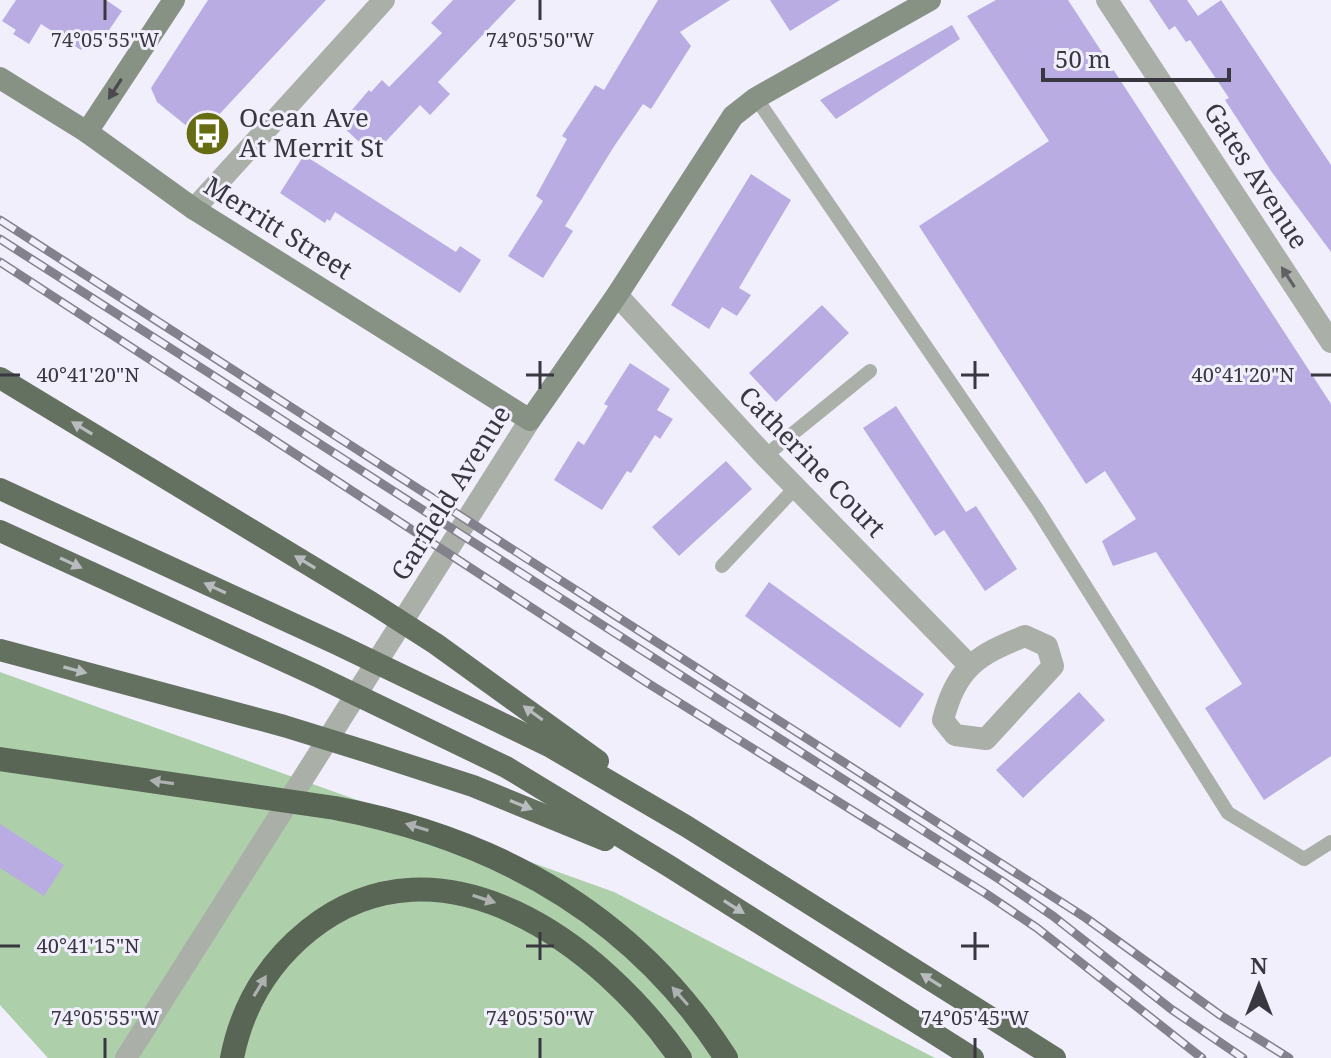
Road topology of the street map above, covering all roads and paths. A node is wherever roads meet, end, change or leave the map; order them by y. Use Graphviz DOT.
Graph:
graph roads {
  1 [pos="384,0"];
  2 [pos="930,0"];
  3 [pos="1107,0"];
  4 [pos="166,3"];
  5 [pos="0,78"];
  6 [pos="756,98"];
  7 [pos="87,132"];
  8 [pos="194,209"];
  9 [pos="617,295"];
  10 [pos="1331,342"];
  11 [pos="870,371"];
  12 [pos="0,378"];
  13 [pos="530,420"];
  14 [pos="765,456"];
  15 [pos="796,487"];
  16 [pos="0,489"];
  17 [pos="0,531"];
  18 [pos="722,566"];
  19 [pos="0,650"];
  20 [pos="970,666"];
  21 [pos="0,759"];
  22 [pos="686,826"];
  23 [pos="1331,842"];
  24 [pos="669,866"];
  25 [pos="126,1058"];
  26 [pos="232,1058"];
  27 [pos="680,1058"];
  28 [pos="726,1058"];
  29 [pos="973,1058"];
  30 [pos="1055,1058"];
  1 -- 8 [label="street"];
  2 -- 6 [label="main road, Garfield Avenue"];
  10 -- 3 [label="street, Gates Avenue, one-way"];
  4 -- 7 [label="main road, one-way"];
  5 -- 7 [label="main road, Merritt Street"];
  6 -- 9 [label="main road, Garfield Avenue"];
  6 -- 23 [label="lane"];
  7 -- 8 [label="main road, Merritt Street"];
  8 -- 13 [label="main road, Merritt Street"];
  9 -- 13 [label="main road, Garfield Avenue"];
  9 -- 14 [label="street, Catherine Court"];
  11 -- 14 [label="lane"];
  22 -- 12 [label="highway, one-way"];
  13 -- 25 [label="street, Garfield Avenue"];
  14 -- 15 [label="street, Catherine Court"];
  15 -- 18 [label="lane"];
  15 -- 20 [label="street, Catherine Court"];
  22 -- 16 [label="highway, one-way"];
  17 -- 24 [label="highway, one-way"];
  19 -- 24 [label="highway, one-way"];
  20 -- 20 [label="street"];
  28 -- 21 [label="highway, one-way"];
  30 -- 22 [label="highway, one-way"];
  24 -- 29 [label="highway, one-way"];
  26 -- 27 [label="highway, one-way"];
}
